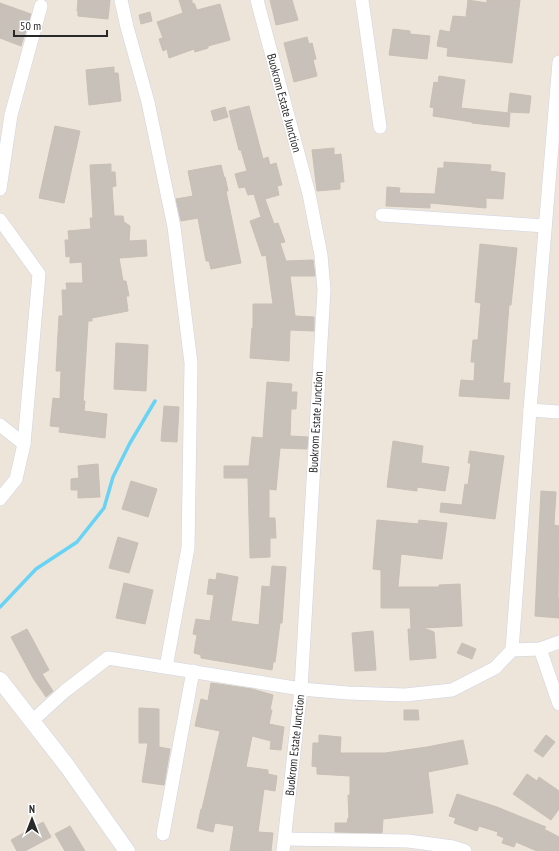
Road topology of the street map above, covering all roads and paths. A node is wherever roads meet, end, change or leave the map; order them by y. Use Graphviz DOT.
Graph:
graph roads {
  1 [pos="121,0"];
  2 [pos="257,0"];
  3 [pos="362,0"];
  4 [pos="42,6"];
  5 [pos="559,62"];
  6 [pos="0,106"];
  7 [pos="11,115"];
  8 [pos="380,127"];
  9 [pos="0,189"];
  10 [pos="382,215"];
  11 [pos="0,220"];
  12 [pos="545,226"];
  13 [pos="530,410"];
  14 [pos="559,412"];
  15 [pos="0,425"];
  16 [pos="24,444"];
  17 [pos="0,499"];
  18 [pos="559,642"];
  19 [pos="540,649"];
  20 [pos="512,650"];
  21 [pos="166,667"];
  22 [pos="193,672"];
  23 [pos="0,680"];
  24 [pos="301,689"];
  25 [pos="559,704"];
  26 [pos="32,721"];
  27 [pos="163,834"];
  28 [pos="284,845"];
  29 [pos="124,850"];
  30 [pos="465,851"];
  1 -- 21 [label="street"];
  2 -- 24 [label="street, Buokrom Estate Junction"];
  3 -- 8 [label="street"];
  4 -- 7 [label="street"];
  5 -- 12 [label="street"];
  6 -- 7 [label="street"];
  7 -- 9 [label="street"];
  10 -- 12 [label="street"];
  11 -- 16 [label="street"];
  12 -- 13 [label="street"];
  13 -- 14 [label="street"];
  13 -- 20 [label="street"];
  15 -- 16 [label="street"];
  16 -- 17 [label="street"];
  18 -- 19 [label="street"];
  19 -- 20 [label="street"];
  19 -- 25 [label="street"];
  20 -- 24 [label="street"];
  21 -- 22 [label="street"];
  21 -- 26 [label="street"];
  22 -- 24 [label="street"];
  22 -- 27 [label="street"];
  23 -- 26 [label="street"];
  24 -- 28 [label="street, Buokrom Estate Junction"];
  26 -- 29 [label="street"];
  28 -- 30 [label="street"];
}
